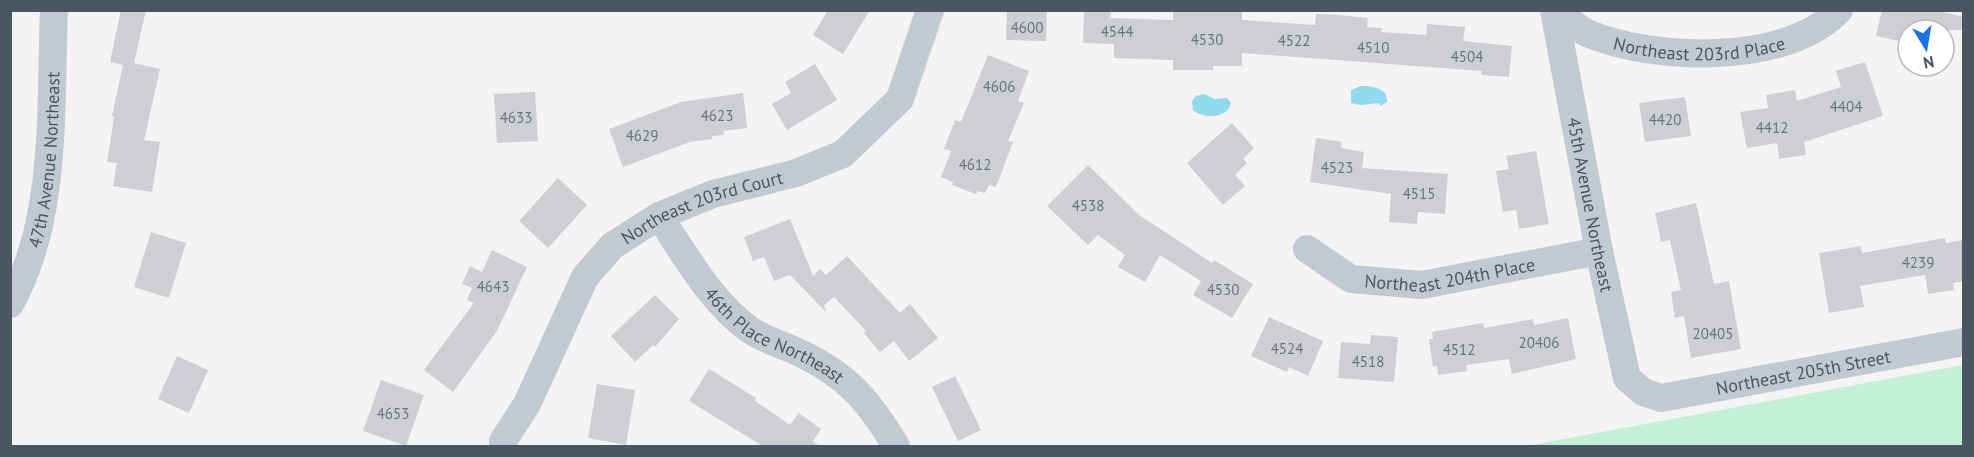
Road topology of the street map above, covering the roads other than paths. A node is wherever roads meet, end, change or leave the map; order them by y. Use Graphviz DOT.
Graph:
graph roads {
  1 [pos="54,10"];
  2 [pos="930,10"];
  3 [pos="1556,10"];
  4 [pos="1839,10"];
  5 [pos="659,216"];
  6 [pos="1307,249"];
  7 [pos="1599,251"];
  8 [pos="10,304"];
  9 [pos="1964,342"];
  10 [pos="1643,392"];
  11 [pos="503,441"];
  12 [pos="896,447"];
  1 -- 8 [label="street, 47th Avenue Northeast"];
  2 -- 5 [label="street, Northeast 203rd Court"];
  3 -- 4 [label="street, Northeast 203rd Place"];
  3 -- 7 [label="street, 45th Avenue Northeast"];
  5 -- 11 [label="street, Northeast 203rd Court"];
  5 -- 12 [label="street, 46th Place Northeast"];
  6 -- 7 [label="street, Northeast 204th Place"];
  7 -- 10 [label="street, 45th Avenue Northeast"];
  9 -- 10 [label="street, Northeast 205th Street"];
}
